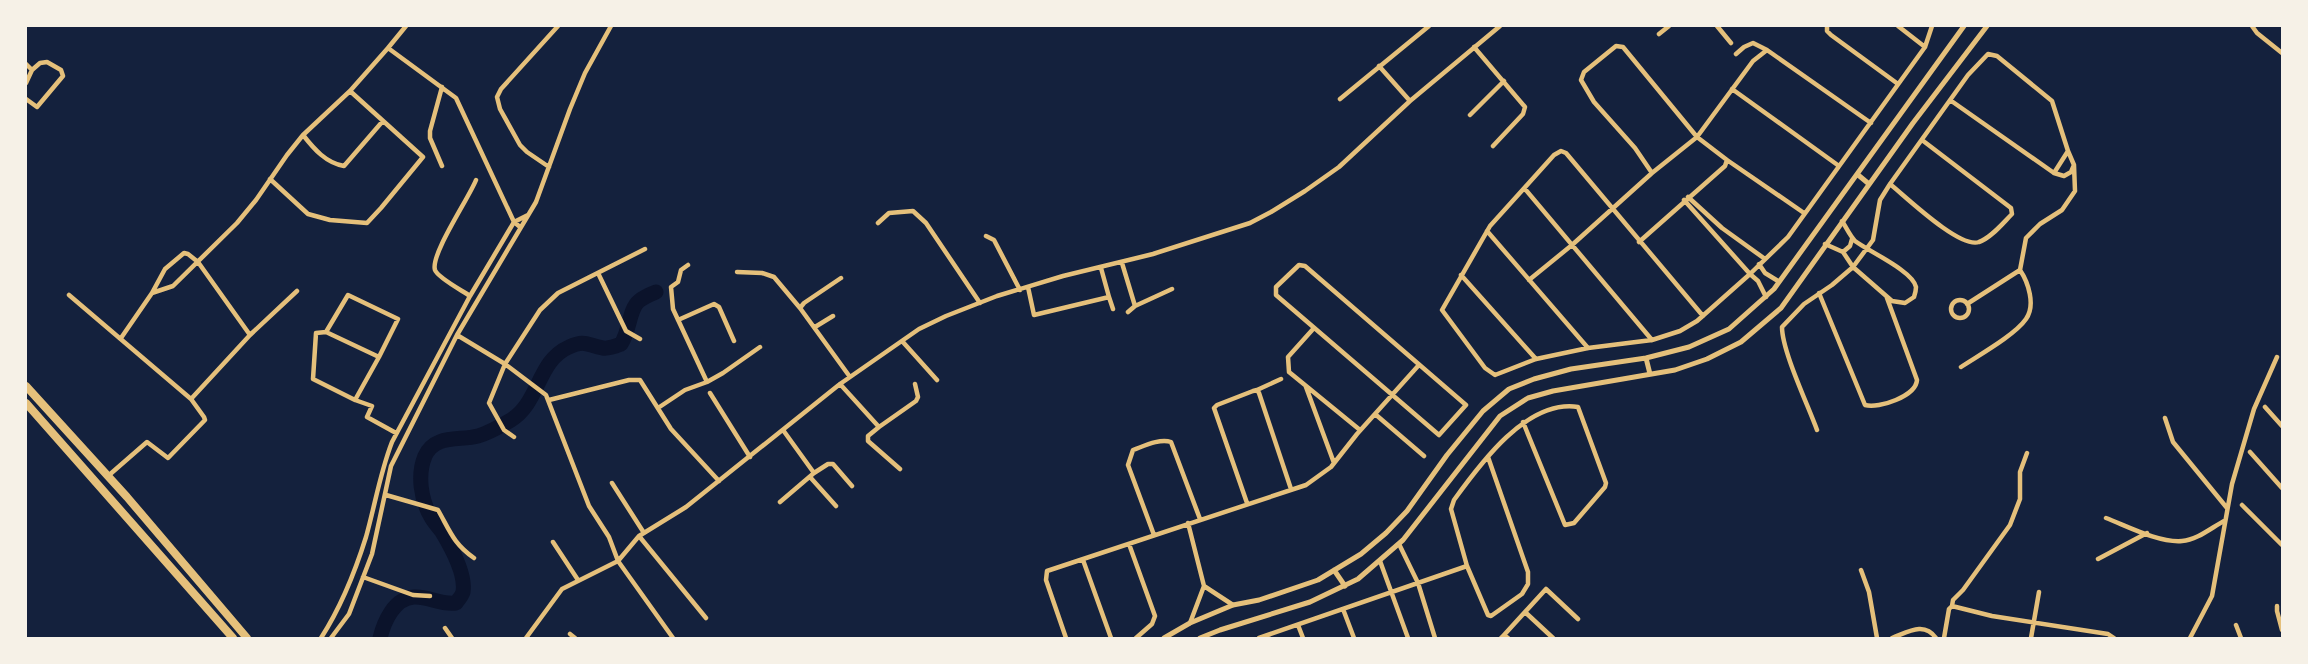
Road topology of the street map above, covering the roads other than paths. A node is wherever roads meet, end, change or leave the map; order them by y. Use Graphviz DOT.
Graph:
graph roads {
  1 [pos="406,26"];
  2 [pos="558,26"];
  3 [pos="611,26"];
  4 [pos="1429,26"];
  5 [pos="1490,26"];
  6 [pos="1500,26"];
  7 [pos="1670,26"];
  8 [pos="1717,26"];
  9 [pos="1827,26"];
  10 [pos="1898,26"];
  11 [pos="1932,26"];
  12 [pos="1964,26"];
  13 [pos="1987,26"];
  14 [pos="2252,26"];
  15 [pos="1494,31"];
  16 [pos="1659,34"];
  17 [pos="1731,43"];
  18 [pos="1474,47"];
  19 [pos="1925,47"];
  20 [pos="388,48"];
  21 [pos="1767,50"];
  22 [pos="2283,53"];
  23 [pos="1736,54"];
  24 [pos="26,64"];
  25 [pos="1379,66"];
  26 [pos="32,70"];
  27 [pos="1504,81"];
  28 [pos="26,82"];
  29 [pos="1898,84"];
  30 [pos="442,87"];
  31 [pos="1732,89"];
  32 [pos="350,91"];
  33 [pos="26,99"];
  34 [pos="1340,99"];
  35 [pos="1950,100"];
  36 [pos="1410,101"];
  37 [pos="1470,115"];
  38 [pos="382,122"];
  39 [pos="1871,123"];
  40 [pos="303,135"];
  41 [pos="1698,137"];
  42 [pos="1922,140"];
  43 [pos="1493,146"];
  44 [pos="2068,152"];
  45 [pos="1727,160"];
  46 [pos="2074,165"];
  47 [pos="442,166"];
  48 [pos="1839,166"];
  49 [pos="549,167"];
  50 [pos="1652,172"];
  51 [pos="2054,173"];
  52 [pos="1857,174"];
  53 [pos="270,179"];
  54 [pos="476,180"];
  55 [pos="1869,184"];
  56 [pos="1890,184"];
  57 [pos="1525,189"];
  58 [pos="1686,199"];
  59 [pos="1612,210"];
  60 [pos="1804,213"];
  61 [pos="528,215"];
  62 [pos="1842,220"];
  63 [pos="514,222"];
  64 [pos="878,223"];
  65 [pos="520,227"];
  66 [pos="1488,231"];
  67 [pos="986,236"];
  68 [pos="1852,238"];
  69 [pos="1639,242"];
  70 [pos="1825,244"];
  71 [pos="1572,245"];
  72 [pos="1867,248"];
  73 [pos="645,249"];
  74 [pos="1843,252"];
  75 [pos="1766,259"];
  76 [pos="198,262"];
  77 [pos="1122,262"];
  78 [pos="1760,264"];
  79 [pos="688,265"];
  80 [pos="1853,267"];
  81 [pos="1101,268"];
  82 [pos="2020,270"];
  83 [pos="737,272"];
  84 [pos="598,273"];
  85 [pos="1750,274"];
  86 [pos="1461,275"];
  87 [pos="841,278"];
  88 [pos="1529,280"];
  89 [pos="1778,280"];
  90 [pos="1028,287"];
  91 [pos="1172,289"];
  92 [pos="1020,290"];
  93 [pos="297,291"];
  94 [pos="152,293"];
  95 [pos="1819,293"];
  96 [pos="69,295"];
  97 [pos="470,296"];
  98 [pos="1887,296"];
  99 [pos="1109,297"];
  100 [pos="1767,297"];
  101 [pos="980,303"];
  102 [pos="1967,304"];
  103 [pos="1135,306"];
  104 [pos="800,308"];
  105 [pos="1113,309"];
  106 [pos="1128,312"];
  107 [pos="833,316"];
  108 [pos="1703,316"];
  109 [pos="678,320"];
  110 [pos="815,327"];
  111 [pos="1314,328"];
  112 [pos="326,332"];
  113 [pos="250,335"];
  114 [pos="457,335"];
  115 [pos="121,338"];
  116 [pos="638,339"];
  117 [pos="1652,340"];
  118 [pos="734,341"];
  119 [pos="902,341"];
  120 [pos="760,347"];
  121 [pos="1587,348"];
  122 [pos="379,357"];
  123 [pos="2277,357"];
  124 [pos="1646,358"];
  125 [pos="1536,359"];
  126 [pos="505,364"];
  127 [pos="1418,366"];
  128 [pos="1961,367"];
  129 [pos="1650,374"];
  130 [pos="850,377"];
  131 [pos="1281,379"];
  132 [pos="937,380"];
  133 [pos="707,382"];
  134 [pos="840,384"];
  135 [pos="915,384"];
  136 [pos="1305,385"];
  137 [pos="26,386"];
  138 [pos="1257,390"];
  139 [pos="710,393"];
  140 [pos="1391,395"];
  141 [pos="548,397"];
  142 [pos="191,399"];
  143 [pos="355,400"];
  144 [pos="26,404"];
  145 [pos="2265,407"];
  146 [pos="658,408"];
  147 [pos="1374,414"];
  148 [pos="2164,418"];
  149 [pos="1523,422"];
  150 [pos="2283,426"];
  151 [pos="879,427"];
  152 [pos="783,430"];
  153 [pos="1360,430"];
  154 [pos="1817,430"];
  155 [pos="396,433"];
  156 [pos="514,437"];
  157 [pos="2250,452"];
  158 [pos="2027,453"];
  159 [pos="1424,456"];
  160 [pos="750,457"];
  161 [pos="1488,457"];
  162 [pos="1334,463"];
  163 [pos="900,469"];
  164 [pos="812,475"];
  165 [pos="108,476"];
  166 [pos="719,481"];
  167 [pos="612,483"];
  168 [pos="852,486"];
  169 [pos="2283,488"];
  170 [pos="1291,489"];
  171 [pos="386,495"];
  172 [pos="780,502"];
  173 [pos="1247,503"];
  174 [pos="2242,505"];
  175 [pos="836,506"];
  176 [pos="2227,508"];
  177 [pos="2106,518"];
  178 [pos="1200,519"];
  179 [pos="2224,521"];
  180 [pos="1188,524"];
  181 [pos="2147,533"];
  182 [pos="642,535"];
  183 [pos="1154,535"];
  184 [pos="553,542"];
  185 [pos="1129,544"];
  186 [pos="1399,544"];
  187 [pos="2283,545"];
  188 [pos="474,558"];
  189 [pos="2098,559"];
  190 [pos="1083,560"];
  191 [pos="618,561"];
  192 [pos="1380,561"];
  193 [pos="1467,566"];
  194 [pos="1334,570"];
  195 [pos="1861,570"];
  196 [pos="363,577"];
  197 [pos="578,580"];
  198 [pos="1418,583"];
  199 [pos="1204,586"];
  200 [pos="1345,586"];
  201 [pos="2039,592"];
  202 [pos="1391,593"];
  203 [pos="430,596"];
  204 [pos="1233,605"];
  205 [pos="1952,606"];
  206 [pos="2277,606"];
  207 [pos="1343,609"];
  208 [pos="1525,612"];
  209 [pos="706,618"];
  210 [pos="1578,619"];
  211 [pos="2033,621"];
  212 [pos="1190,623"];
  213 [pos="1298,625"];
  214 [pos="2236,625"];
  215 [pos="445,628"];
  216 [pos="2283,630"];
  217 [pos="570,634"];
  218 [pos="1504,637"];
  219 [pos="233,639"];
  220 [pos="248,639"];
  221 [pos="321,639"];
  222 [pos="331,639"];
  223 [pos="452,639"];
  224 [pos="526,639"];
  225 [pos="575,639"];
  226 [pos="673,639"];
  227 [pos="1066,639"];
  228 [pos="1112,639"];
  229 [pos="1136,639"];
  230 [pos="1164,639"];
  231 [pos="1200,639"];
  232 [pos="1259,639"];
  233 [pos="1303,639"];
  234 [pos="1354,639"];
  235 [pos="1408,639"];
  236 [pos="1436,639"];
  237 [pos="1553,639"];
  238 [pos="1877,639"];
  239 [pos="1892,639"];
  240 [pos="1935,639"];
  241 [pos="1944,639"];
  242 [pos="2031,639"];
  243 [pos="2114,639"];
  244 [pos="2190,639"];
  245 [pos="2241,639"];
  1 -- 20 [label="street"];
  2 -- 49 [label="street"];
  3 -- 49 [label="street"];
  4 -- 25 [label="street"];
  5 -- 15 [label="street"];
  6 -- 15 [label="street"];
  7 -- 16 [label="street"];
  8 -- 17 [label="street"];
  9 -- 29 [label="street"];
  10 -- 19 [label="street"];
  11 -- 19 [label="street"];
  12 -- 52 [label="street"];
  13 -- 55 [label="street"];
  14 -- 22 [label="street"];
  15 -- 18 [label="street"];
  18 -- 27 [label="street"];
  18 -- 36 [label="street"];
  19 -- 29 [label="street"];
  20 -- 30 [label="street"];
  20 -- 32 [label="street"];
  21 -- 23 [label="street"];
  21 -- 31 [label="street"];
  21 -- 39 [label="street"];
  24 -- 26 [label="street"];
  25 -- 34 [label="street"];
  25 -- 36 [label="street"];
  26 -- 28 [label="street"];
  26 -- 33 [label="street"];
  27 -- 37 [label="street"];
  27 -- 43 [label="street"];
  29 -- 39 [label="street"];
  30 -- 47 [label="street"];
  30 -- 63 [label="street"];
  31 -- 41 [label="street"];
  31 -- 48 [label="street"];
  32 -- 38 [label="street"];
  32 -- 40 [label="street"];
  35 -- 42 [label="street"];
  35 -- 44 [label="street"];
  35 -- 51 [label="street"];
  36 -- 77 [label="street"];
  38 -- 40 [label="street"];
  38 -- 53 [label="street"];
  39 -- 48 [label="street"];
  40 -- 53 [label="street"];
  41 -- 45 [label="street"];
  41 -- 50 [label="street"];
  41 -- 50 [label="street"];
  42 -- 56 [label="street"];
  42 -- 56 [label="street"];
  44 -- 46 [label="street"];
  44 -- 51 [label="street"];
  45 -- 58 [label="street"];
  45 -- 60 [label="street"];
  46 -- 51 [label="street"];
  46 -- 82 [label="street"];
  48 -- 60 [label="street"];
  49 -- 61 [label="street"];
  50 -- 59 [label="street"];
  52 -- 55 [label="street"];
  52 -- 89 [label="street"];
  53 -- 76 [label="street"];
  54 -- 97 [label="street"];
  55 -- 62 [label="street"];
  56 -- 72 [label="street"];
  57 -- 59 [label="street"];
  57 -- 66 [label="street"];
  57 -- 71 [label="street"];
  58 -- 69 [label="street"];
  58 -- 75 [label="street"];
  58 -- 85 [label="street"];
  59 -- 69 [label="street"];
  59 -- 71 [label="street"];
  60 -- 75 [label="street"];
  61 -- 63 [label="street"];
  61 -- 65 [label="street"];
  62 -- 68 [label="street"];
  62 -- 70 [label="street"];
  63 -- 65 [label="street"];
  63 -- 97 [label="street"];
  64 -- 101 [label="street"];
  65 -- 114 [label="street"];
  66 -- 86 [label="street"];
  66 -- 88 [label="street"];
  67 -- 92 [label="street"];
  68 -- 72 [label="street"];
  68 -- 74 [label="street"];
  69 -- 108 [label="street"];
  70 -- 74 [label="street"];
  70 -- 129 [label="street"];
  71 -- 88 [label="street"];
  71 -- 117 [label="street"];
  72 -- 80 [label="street"];
  72 -- 98 [label="street"];
  73 -- 84 [label="street"];
  74 -- 80 [label="street"];
  75 -- 78 [label="street"];
  76 -- 94 [label="street"];
  76 -- 94 [label="street"];
  76 -- 113 [label="street"];
  77 -- 81 [label="street"];
  77 -- 103 [label="street"];
  78 -- 85 [label="street"];
  78 -- 89 [label="street"];
  79 -- 109 [label="street"];
  80 -- 95 [label="street"];
  80 -- 98 [label="street"];
  81 -- 90 [label="street"];
  81 -- 99 [label="street"];
  82 -- 102 [label="street"];
  82 -- 128 [label="street"];
  83 -- 104 [label="street"];
  84 -- 116 [label="street"];
  84 -- 126 [label="street"];
  85 -- 100 [label="street"];
  85 -- 108 [label="street"];
  86 -- 125 [label="street"];
  86 -- 125 [label="street"];
  87 -- 104 [label="street"];
  88 -- 121 [label="street"];
  89 -- 100 [label="street"];
  90 -- 92 [label="street"];
  90 -- 99 [label="street"];
  91 -- 103 [label="street"];
  92 -- 101 [label="street"];
  93 -- 113 [label="street"];
  94 -- 115 [label="street"];
  95 -- 98 [label="street"];
  95 -- 154 [label="street"];
  96 -- 115 [label="street"];
  97 -- 155 [label="street"];
  99 -- 105 [label="street"];
  100 -- 124 [label="street"];
  101 -- 119 [label="street"];
  102 -- 102 [label="street"];
  103 -- 106 [label="street"];
  104 -- 110 [label="street"];
  107 -- 110 [label="street"];
  108 -- 117 [label="street"];
  109 -- 118 [label="street"];
  109 -- 133 [label="street"];
  110 -- 130 [label="street"];
  111 -- 127 [label="street"];
  111 -- 136 [label="street"];
  111 -- 140 [label="street"];
  112 -- 122 [label="street"];
  112 -- 122 [label="street"];
  112 -- 143 [label="street"];
  113 -- 142 [label="street"];
  114 -- 126 [label="street"];
  114 -- 171 [label="street"];
  115 -- 142 [label="street"];
  117 -- 121 [label="street"];
  119 -- 130 [label="street"];
  119 -- 132 [label="street"];
  120 -- 133 [label="street"];
  121 -- 125 [label="street"];
  122 -- 143 [label="street"];
  123 -- 176 [label="street"];
  124 -- 129 [label="street"];
  124 -- 194 [label="street"];
  126 -- 141 [label="street"];
  126 -- 156 [label="street"];
  127 -- 140 [label="street"];
  127 -- 140 [label="street"];
  129 -- 186 [label="street"];
  130 -- 134 [label="street"];
  131 -- 138 [label="street"];
  133 -- 146 [label="street"];
  134 -- 151 [label="street"];
  134 -- 152 [label="street"];
  135 -- 151 [label="street"];
  136 -- 153 [label="street"];
  136 -- 162 [label="street"];
  137 -- 165 [label="highway"];
  138 -- 170 [label="street"];
  138 -- 173 [label="street"];
  139 -- 160 [label="street"];
  140 -- 147 [label="street"];
  141 -- 146 [label="street"];
  141 -- 191 [label="street"];
  142 -- 165 [label="street"];
  143 -- 155 [label="street"];
  144 -- 219 [label="highway"];
  145 -- 150 [label="street"];
  146 -- 166 [label="street"];
  147 -- 153 [label="street"];
  147 -- 159 [label="street"];
  148 -- 176 [label="street"];
  149 -- 149 [label="street"];
  149 -- 161 [label="street"];
  151 -- 163 [label="street"];
  152 -- 160 [label="street"];
  152 -- 164 [label="street"];
  153 -- 162 [label="street"];
  155 -- 221 [label="street"];
  157 -- 169 [label="street"];
  158 -- 205 [label="street"];
  160 -- 166 [label="street"];
  161 -- 193 [label="street"];
  161 -- 193 [label="street"];
  162 -- 170 [label="street"];
  164 -- 168 [label="street"];
  164 -- 172 [label="street"];
  164 -- 175 [label="street"];
  165 -- 220 [label="highway"];
  166 -- 182 [label="street"];
  167 -- 182 [label="street"];
  170 -- 173 [label="street"];
  171 -- 188 [label="street"];
  171 -- 196 [label="street"];
  173 -- 178 [label="street"];
  174 -- 187 [label="street"];
  176 -- 179 [label="street"];
  177 -- 181 [label="street"];
  178 -- 180 [label="street"];
  178 -- 183 [label="street"];
  179 -- 181 [label="street"];
  179 -- 244 [label="street"];
  180 -- 183 [label="street"];
  180 -- 199 [label="street"];
  181 -- 189 [label="street"];
  182 -- 191 [label="street"];
  182 -- 209 [label="street"];
  183 -- 185 [label="street"];
  184 -- 197 [label="street"];
  185 -- 190 [label="street"];
  185 -- 229 [label="street"];
  186 -- 192 [label="street"];
  186 -- 198 [label="street"];
  190 -- 227 [label="street"];
  190 -- 228 [label="street"];
  191 -- 197 [label="street"];
  191 -- 226 [label="street"];
  192 -- 200 [label="street"];
  192 -- 202 [label="street"];
  193 -- 198 [label="street"];
  194 -- 200 [label="street"];
  194 -- 204 [label="street"];
  195 -- 238 [label="street"];
  196 -- 203 [label="street"];
  196 -- 222 [label="street"];
  197 -- 224 [label="street"];
  198 -- 202 [label="street"];
  198 -- 236 [label="street"];
  199 -- 204 [label="street"];
  199 -- 212 [label="street"];
  200 -- 231 [label="street"];
  201 -- 211 [label="street"];
  202 -- 207 [label="street"];
  202 -- 235 [label="street"];
  204 -- 212 [label="street"];
  205 -- 211 [label="street"];
  205 -- 241 [label="street"];
  206 -- 216 [label="street"];
  207 -- 213 [label="street"];
  207 -- 234 [label="street"];
  208 -- 210 [label="street"];
  208 -- 218 [label="street"];
  208 -- 237 [label="street"];
  211 -- 242 [label="street"];
  211 -- 243 [label="street"];
  212 -- 230 [label="street"];
  213 -- 232 [label="street"];
  213 -- 233 [label="street"];
  214 -- 245 [label="street"];
  215 -- 223 [label="street"];
  217 -- 225 [label="street"];
  239 -- 240 [label="street"];
}
